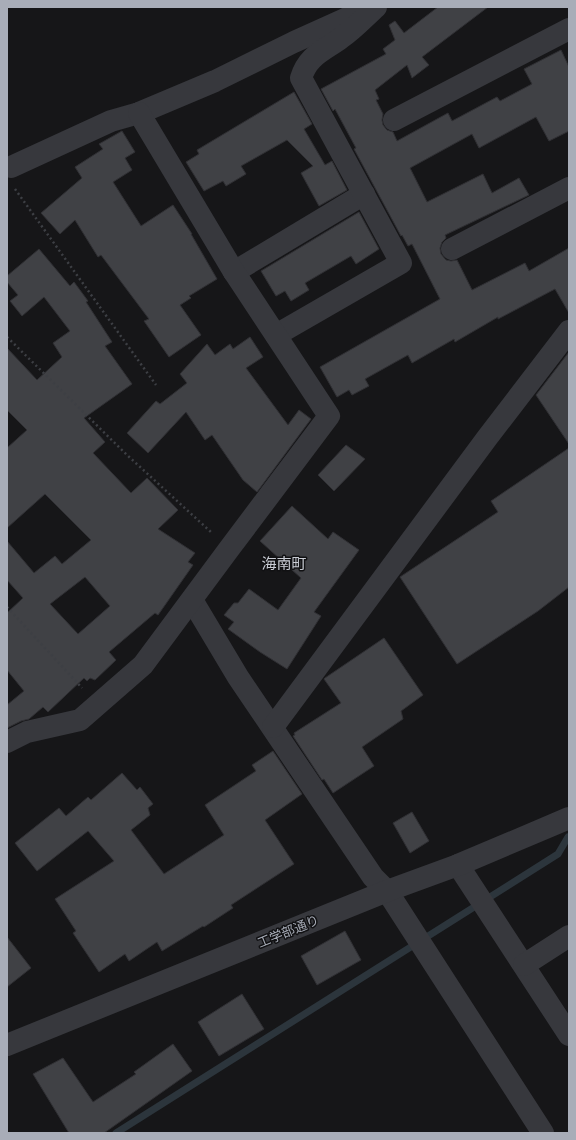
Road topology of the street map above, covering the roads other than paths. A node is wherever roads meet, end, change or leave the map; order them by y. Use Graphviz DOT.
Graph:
graph roads {
  1 [pos="366,7"];
  2 [pos="376,7"];
  3 [pos="569,29"];
  4 [pos="139,113"];
  5 [pos="394,120"];
  6 [pos="11,175"];
  7 [pos="569,188"];
  8 [pos="364,194"];
  9 [pos="452,249"];
  10 [pos="234,272"];
  11 [pos="569,331"];
  12 [pos="276,336"];
  13 [pos="192,600"];
  14 [pos="273,727"];
  15 [pos="7,742"];
  16 [pos="569,818"];
  17 [pos="458,865"];
  18 [pos="387,891"];
  19 [pos="569,936"];
  20 [pos="524,965"];
  21 [pos="569,1036"];
  22 [pos="7,1045"];
  23 [pos="543,1133"];
  1 -- 4 [label="street"];
  2 -- 8 [label="street"];
  3 -- 5 [label="street"];
  4 -- 6 [label="street"];
  4 -- 10 [label="street"];
  7 -- 9 [label="street"];
  8 -- 10 [label="street"];
  8 -- 12 [label="street"];
  10 -- 12 [label="street"];
  11 -- 14 [label="street"];
  12 -- 13 [label="street"];
  13 -- 14 [label="street"];
  13 -- 15 [label="street"];
  14 -- 18 [label="street"];
  16 -- 17 [label="street, 工学部通り"];
  17 -- 18 [label="street, 工学部通り"];
  17 -- 20 [label="street"];
  18 -- 22 [label="street, 工学部通り"];
  18 -- 23 [label="street"];
  19 -- 20 [label="street"];
  20 -- 21 [label="street"];
}
